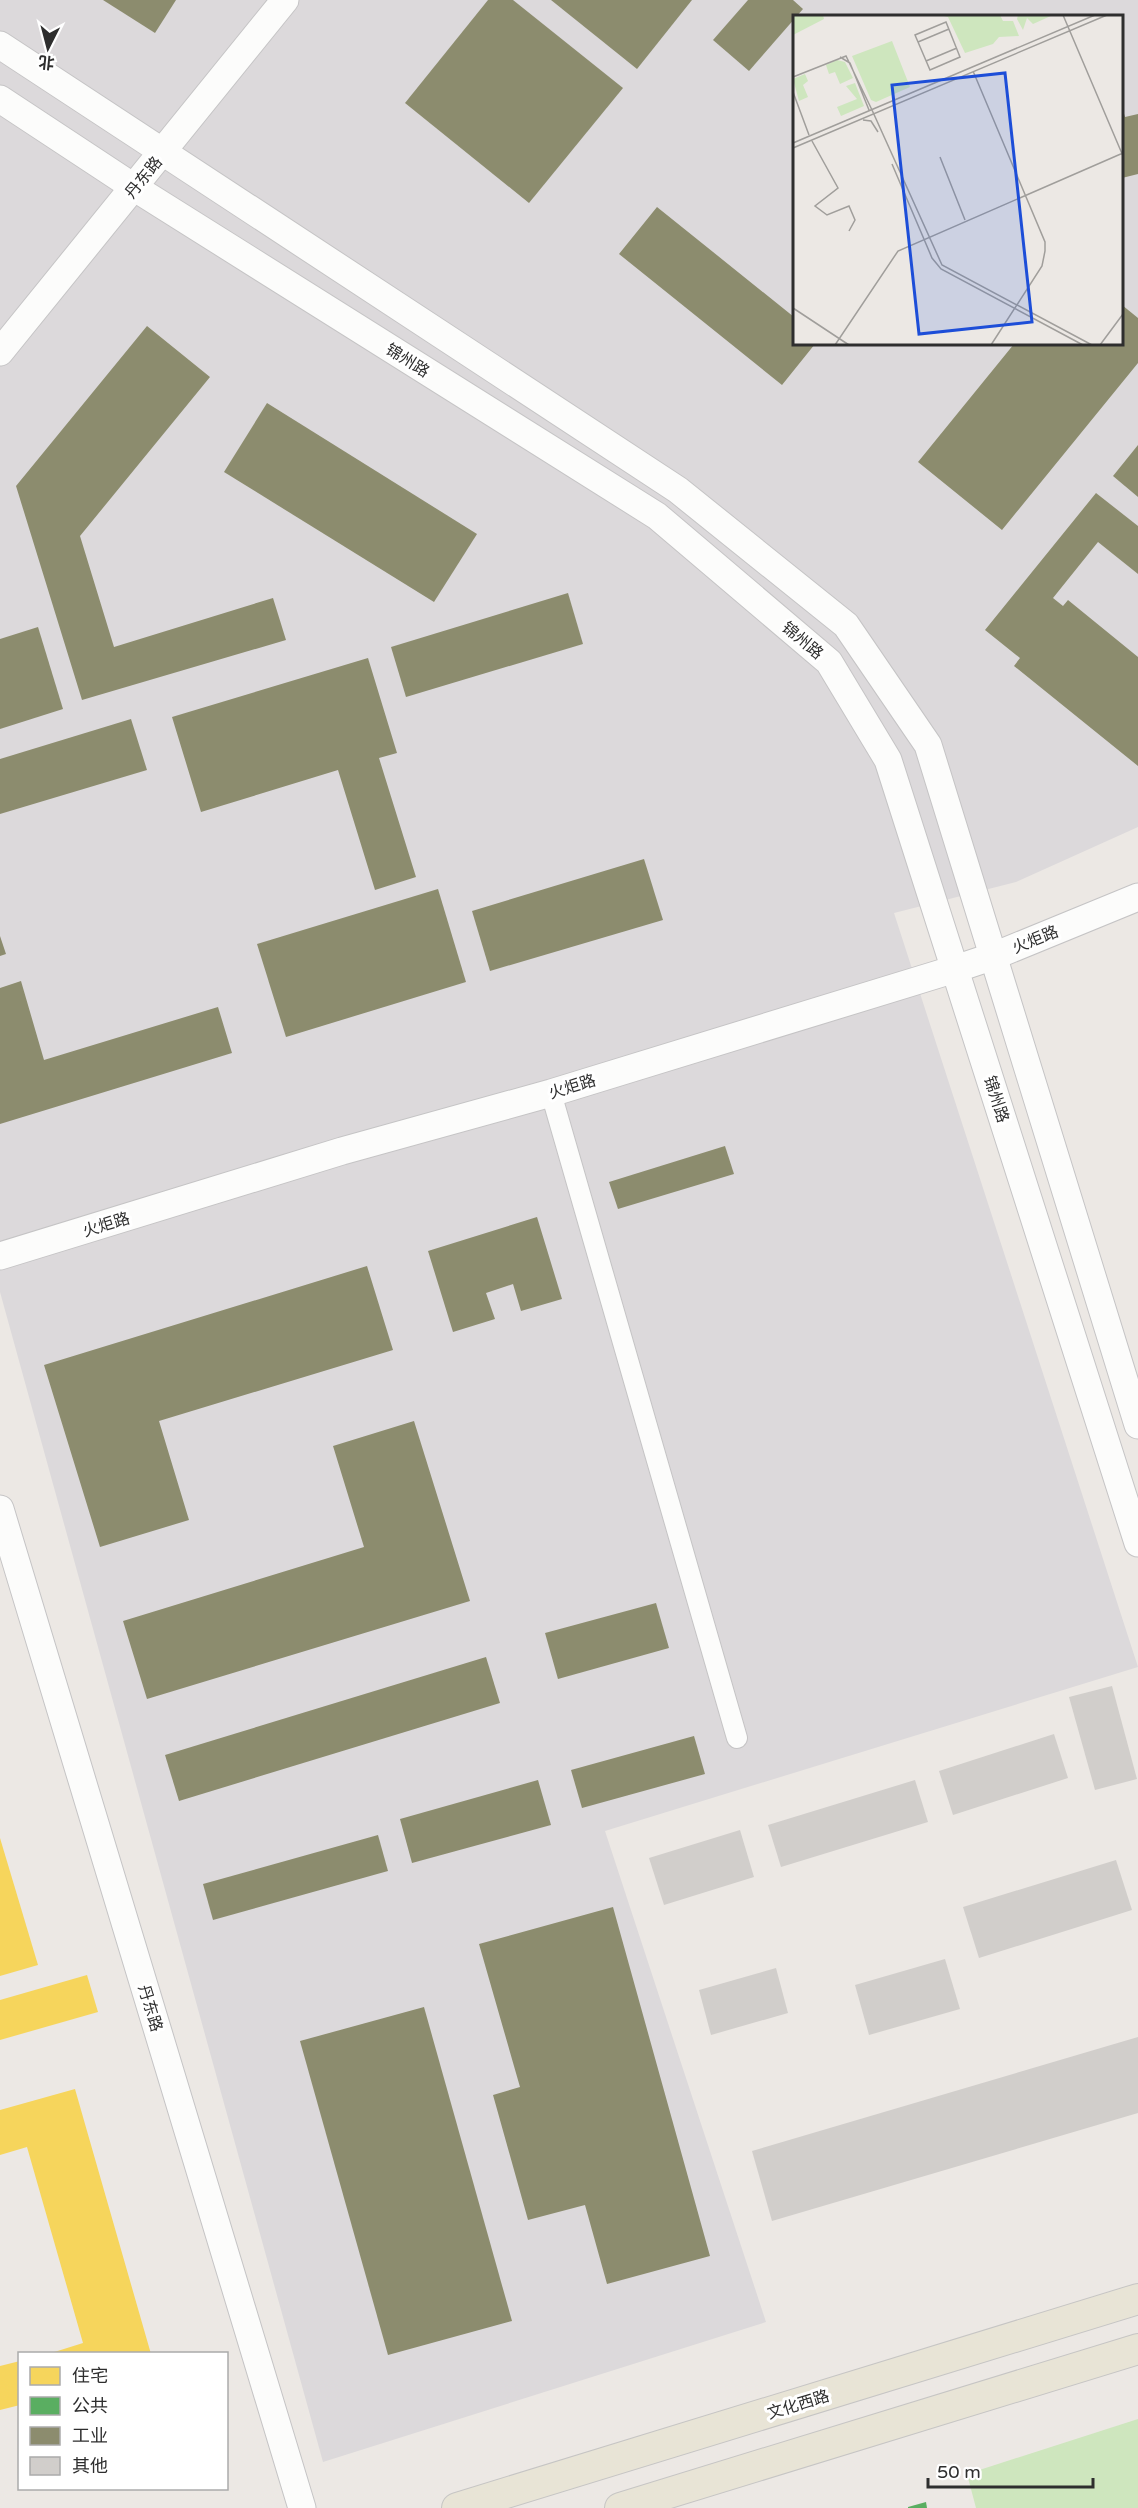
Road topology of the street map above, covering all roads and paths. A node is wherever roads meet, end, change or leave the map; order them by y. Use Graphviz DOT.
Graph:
graph roads {
  1 [pos="285,0"];
  2 [pos="0,45"];
  3 [pos="0,99"];
  4 [pos="163,153"];
  5 [pos="135,188"];
  6 [pos="0,352"];
  7 [pos="1138,897"];
  8 [pos="994,956"];
  9 [pos="955,969"];
  10 [pos="551,1093"];
  11 [pos="0,1256"];
  12 [pos="1138,1425"];
  13 [pos="0,1509"];
  14 [pos="1138,1543"];
  15 [pos="737,1738"];
  16 [pos="1138,2299"];
  17 [pos="1138,2349"];
  18 [pos="302,2508"];
  19 [pos="458,2508"];
  20 [pos="620,2508"];
  1 -- 4 [label="main road, 丹东路"];
  2 -- 4 [label="main road"];
  3 -- 5 [label="main road, 锦州路"];
  4 -- 5 [label="main road, 丹东路"];
  4 -- 8 [label="main road"];
  5 -- 6 [label="main road, 丹东路"];
  5 -- 9 [label="main road, 锦州路"];
  7 -- 8 [label="main road, 火炬路"];
  8 -- 9 [label="main road, 火炬路"];
  8 -- 12 [label="main road"];
  9 -- 10 [label="main road, 火炬路"];
  9 -- 14 [label="main road, 锦州路"];
  10 -- 11 [label="main road, 火炬路"];
  10 -- 15 [label="street"];
  13 -- 18 [label="main road, 丹东路"];
  16 -- 19 [label="main road, 文化西路"];
  17 -- 20 [label="main road"];
}
